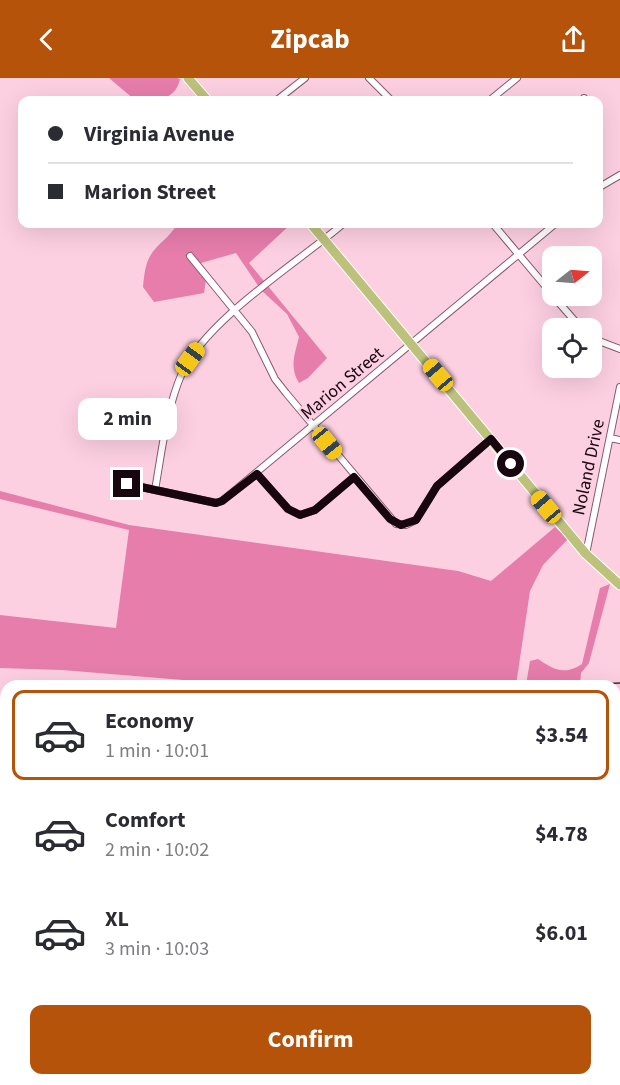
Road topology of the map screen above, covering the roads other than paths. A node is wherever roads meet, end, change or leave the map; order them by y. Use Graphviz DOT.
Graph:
graph roads {
  1 [pos="188,78"];
  2 [pos="305,78"];
  3 [pos="369,78"];
  4 [pos="517,78"];
  5 [pos="204,96"];
  6 [pos="283,96"];
  7 [pos="387,96"];
  8 [pos="495,96"];
  9 [pos="620,175"];
  10 [pos="603,185"];
  11 [pos="314,228"];
  12 [pos="338,228"];
  13 [pos="496,228"];
  14 [pos="550,228"];
  15 [pos="324,240"];
  16 [pos="518,254"];
  17 [pos="189,256"];
  18 [pos="542,282"];
  19 [pos="562,306"];
  20 [pos="235,311"];
  21 [pos="573,318"];
  22 [pos="602,342"];
  23 [pos="412,344"];
  24 [pos="620,349"];
  25 [pos="620,387"];
  26 [pos="313,427"];
  27 [pos="610,438"];
  28 [pos="491,439"];
  29 [pos="620,440"];
  30 [pos="257,474"];
  31 [pos="354,477"];
  32 [pos="127,484"];
  33 [pos="155,490"];
  34 [pos="586,554"];
  35 [pos="620,583"];
  1 -- 5 [label="main road"];
  2 -- 6 [label="street"];
  3 -- 7 [label="street"];
  4 -- 8 [label="street"];
  9 -- 10 [label="street"];
  11 -- 15 [label="main road"];
  12 -- 15 [label="street"];
  13 -- 16 [label="street"];
  14 -- 16 [label="street, Marion Street"];
  15 -- 20 [label="street"];
  15 -- 23 [label="main road"];
  16 -- 18 [label="street"];
  16 -- 23 [label="street, Marion Street"];
  17 -- 20 [label="street"];
  19 -- 21 [label="street"];
  20 -- 26 [label="street"];
  20 -- 33 [label="street"];
  22 -- 24 [label="street"];
  23 -- 26 [label="street, Marion Street"];
  23 -- 28 [label="main road"];
  25 -- 27 [label="street, Noland Drive"];
  26 -- 30 [label="street, Marion Street"];
  26 -- 31 [label="street"];
  27 -- 29 [label="street"];
  27 -- 34 [label="street, Noland Drive"];
  28 -- 31 [label="street"];
  28 -- 34 [label="main road"];
  30 -- 31 [label="street"];
  30 -- 33 [label="street, Marion Street"];
  32 -- 33 [label="street, Marion Street"];
  34 -- 35 [label="main road"];
}
